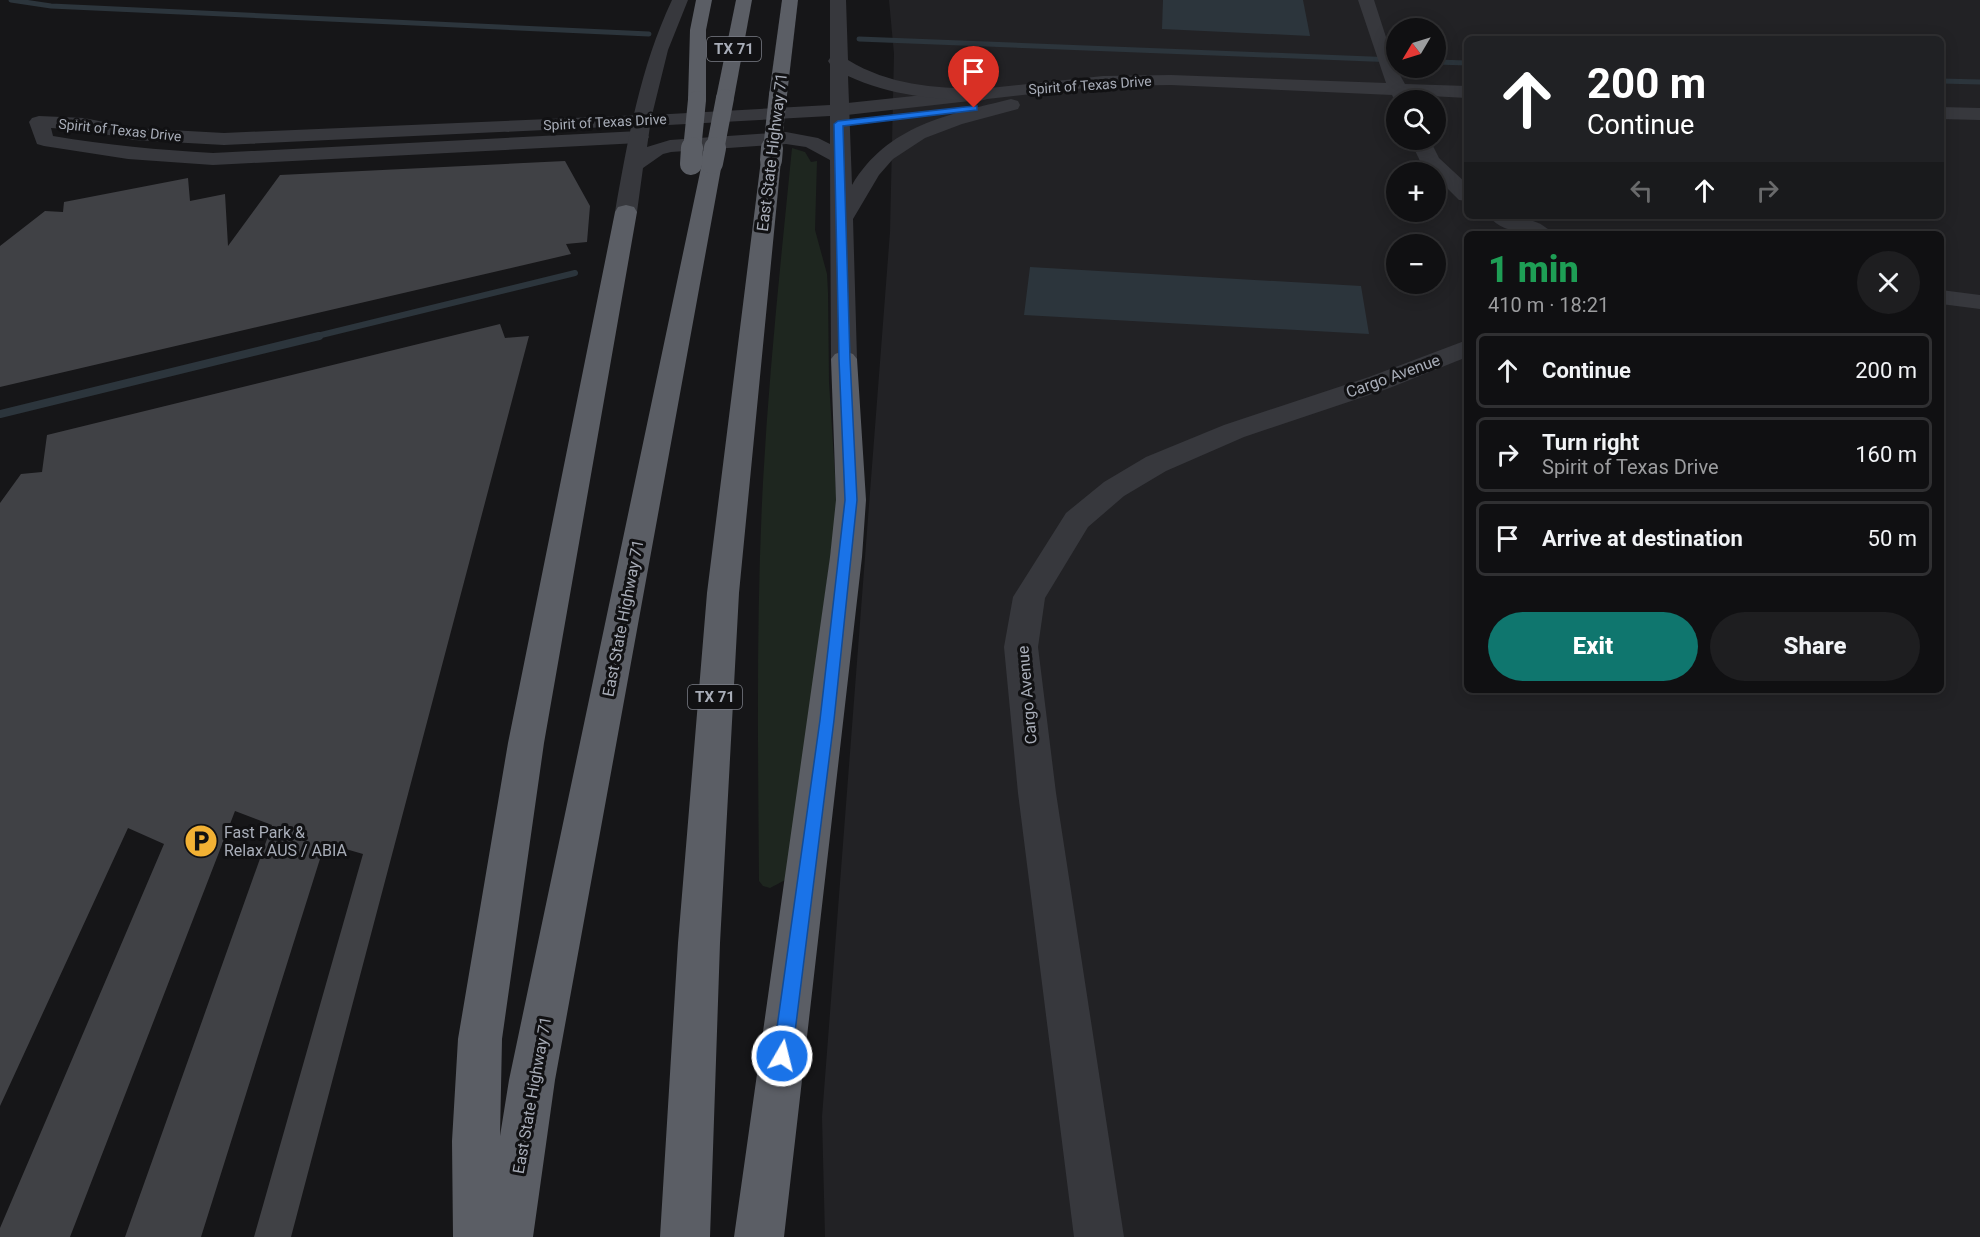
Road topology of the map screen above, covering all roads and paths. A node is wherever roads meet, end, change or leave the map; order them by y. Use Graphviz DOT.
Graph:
graph roads {
  1 [pos="680,0"];
  2 [pos="704,0"];
  3 [pos="744,0"];
  4 [pos="790,0"];
  5 [pos="837,0"];
  6 [pos="1366,0"];
  7 [pos="1386,60"];
  8 [pos="837,61"];
  9 [pos="1386,65"];
  10 [pos="1411,78"];
  11 [pos="1347,87"];
  12 [pos="1199,89"];
  13 [pos="1429,90"];
  14 [pos="1254,91"];
  15 [pos="1464,93"];
  16 [pos="980,95"];
  17 [pos="1386,95"];
  18 [pos="1386,97"];
  19 [pos="1446,97"];
  20 [pos="1446,100"];
  21 [pos="1011,105"];
  22 [pos="1464,105"];
  23 [pos="1944,113"];
  24 [pos="1980,114"];
  25 [pos="838,117"];
  26 [pos="640,129"];
  27 [pos="1425,150"];
  28 [pos="839,156"];
  29 [pos="701,164"];
  30 [pos="633,166"];
  31 [pos="1464,192"];
  32 [pos="626,212"];
  33 [pos="1507,219"];
  34 [pos="840,220"];
  35 [pos="1534,231"];
  36 [pos="1944,297"];
  37 [pos="1980,302"];
  38 [pos="1464,349"];
  39 [pos="844,359"];
  40 [pos="478,1237"];
  41 [pos="508,1237"];
  42 [pos="685,1237"];
  43 [pos="759,1237"];
  44 [pos="1099,1237"];
  1 -- 26 [label="street"];
  2 -- 29 [label="highway, bridge"];
  3 -- 29 [label="highway, TX 71, bridge"];
  4 -- 42 [label="highway, East State Highway 71 / TX 71, bridge"];
  5 -- 8 [label="street"];
  6 -- 7 [label="street"];
  8 -- 16 [label="street"];
  8 -- 25 [label="street"];
  9 -- 11 [label="street"];
  10 -- 13 [label="street"];
  11 -- 14 [label="street, Spirit of Texas Drive"];
  11 -- 17 [label="street, Spirit of Texas Drive"];
  12 -- 14 [label="street, Spirit of Texas Drive"];
  12 -- 16 [label="street, Spirit of Texas Drive"];
  12 -- 21 [label="street, Spirit of Texas Drive"];
  14 -- 18 [label="street, Spirit of Texas Drive"];
  15 -- 19 [label="street, Spirit of Texas Drive"];
  16 -- 25 [label="street, Spirit of Texas Drive"];
  20 -- 22 [label="street, Spirit of Texas Drive"];
  21 -- 25 [label="street, Spirit of Texas Drive"];
  21 -- 34 [label="street"];
  23 -- 24 [label="street"];
  25 -- 26 [label="street, Spirit of Texas Drive"];
  25 -- 28 [label="street"];
  26 -- 26 [label="street, Spirit of Texas Drive"];
  26 -- 30 [label="street"];
  27 -- 31 [label="street"];
  28 -- 30 [label="street"];
  28 -- 34 [label="street"];
  29 -- 41 [label="highway, East State Highway 71"];
  30 -- 32 [label="street"];
  32 -- 40 [label="highway"];
  33 -- 35 [label="street"];
  34 -- 39 [label="street"];
  36 -- 37 [label="street"];
  38 -- 44 [label="street, Cargo Avenue"];
  39 -- 43 [label="highway"];
}
